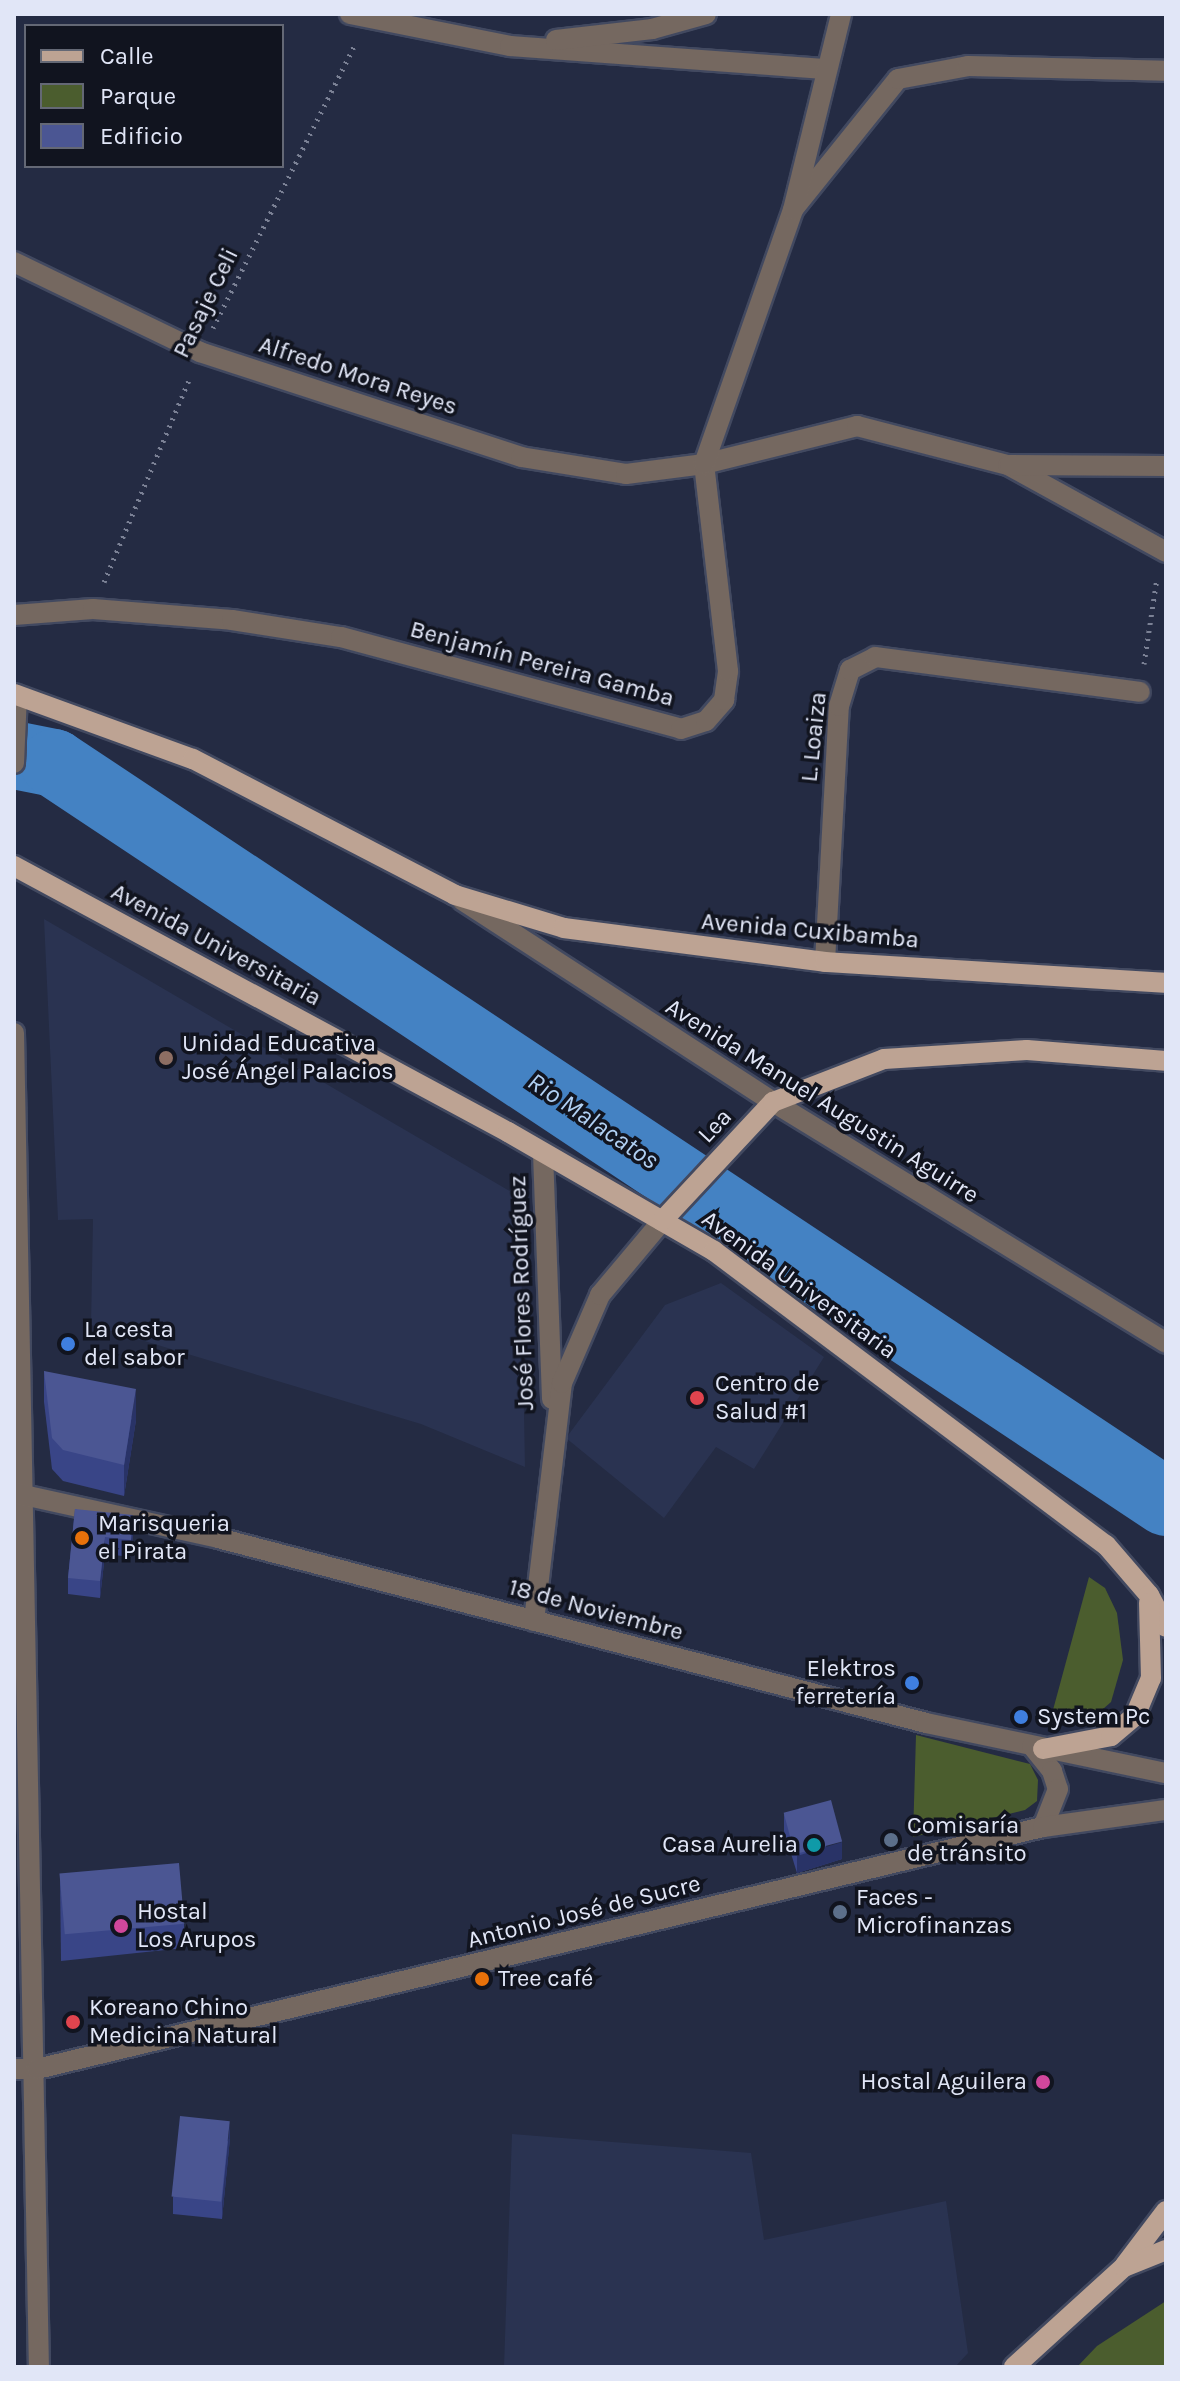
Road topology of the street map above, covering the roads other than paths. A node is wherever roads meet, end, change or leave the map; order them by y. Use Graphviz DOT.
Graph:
graph roads {
  1 [pos="706,14"];
  2 [pos="841,14"];
  3 [pos="358,18"];
  4 [pos="510,46"];
  5 [pos="824,69"];
  6 [pos="1166,71"];
  7 [pos="793,210"];
  8 [pos="14,262"];
  9 [pos="704,464"];
  10 [pos="1008,465"];
  11 [pos="1166,466"];
  12 [pos="1164,551"];
  13 [pos="14,615"];
  14 [pos="1140,692"];
  15 [pos="15,694"];
  16 [pos="14,763"];
  17 [pos="14,866"];
  18 [pos="455,895"];
  19 [pos="825,962"];
  20 [pos="1166,983"];
  21 [pos="14,1033"];
  22 [pos="1166,1061"];
  23 [pos="773,1102"];
  24 [pos="543,1153"];
  25 [pos="662,1221"];
  26 [pos="1166,1343"];
  27 [pos="553,1431"];
  28 [pos="20,1493"];
  29 [pos="1149,1595"];
  30 [pos="534,1621"];
  31 [pos="1166,1627"];
  32 [pos="1038,1747"];
  33 [pos="1166,1773"];
  34 [pos="1166,1810"];
  35 [pos="1043,1827"];
  36 [pos="14,2069"];
  37 [pos="37,2069"];
  38 [pos="1166,2211"];
  39 [pos="1166,2250"];
  40 [pos="1124,2267"];
  41 [pos="39,2367"];
  42 [pos="1014,2367"];
  1 -- 4 [label="street"];
  2 -- 5 [label="street, Benjamín Pereira Gamba"];
  3 -- 4 [label="street"];
  4 -- 5 [label="street"];
  5 -- 7 [label="street, Benjamín Pereira Gamba"];
  6 -- 7 [label="street"];
  7 -- 9 [label="street, Benjamín Pereira Gamba"];
  8 -- 9 [label="street, Alfredo Mora Reyes"];
  9 -- 10 [label="street, Alfredo Mora Reyes"];
  9 -- 13 [label="street, Benjamín Pereira Gamba"];
  10 -- 11 [label="street"];
  10 -- 12 [label="street"];
  14 -- 19 [label="street, L. Loaiza"];
  15 -- 16 [label="street"];
  15 -- 18 [label="main road, Avenida Cuxibamba"];
  17 -- 24 [label="main road, Avenida Universitaria"];
  18 -- 19 [label="main road, Avenida Cuxibamba"];
  18 -- 23 [label="street, Avenida Manuel Augustin Aguirre"];
  19 -- 20 [label="main road, Avenida Cuxibamba"];
  21 -- 28 [label="street"];
  22 -- 23 [label="main road"];
  23 -- 25 [label="main road, Lea"];
  23 -- 26 [label="street, Avenida Manuel Augustin Aguirre"];
  24 -- 25 [label="main road, Avenida Universitaria"];
  24 -- 27 [label="street, José Flores Rodríguez"];
  25 -- 27 [label="street, José Flores Rodríguez"];
  25 -- 29 [label="main road, Avenida Universitaria"];
  27 -- 30 [label="street, José Flores Rodríguez"];
  28 -- 30 [label="street, 18 de Noviembre"];
  28 -- 37 [label="street"];
  29 -- 31 [label="main road, Avenida Universitaria"];
  29 -- 32 [label="main road"];
  30 -- 32 [label="street, 18 de Noviembre"];
  32 -- 33 [label="street, 18 de Noviembre"];
  32 -- 35 [label="street"];
  34 -- 35 [label="street, Antonio José de Sucre"];
  35 -- 37 [label="street, Antonio José de Sucre"];
  36 -- 37 [label="street, Antonio José de Sucre"];
  37 -- 41 [label="street"];
  38 -- 40 [label="main road"];
  39 -- 40 [label="main road"];
  40 -- 42 [label="main road"];
}
